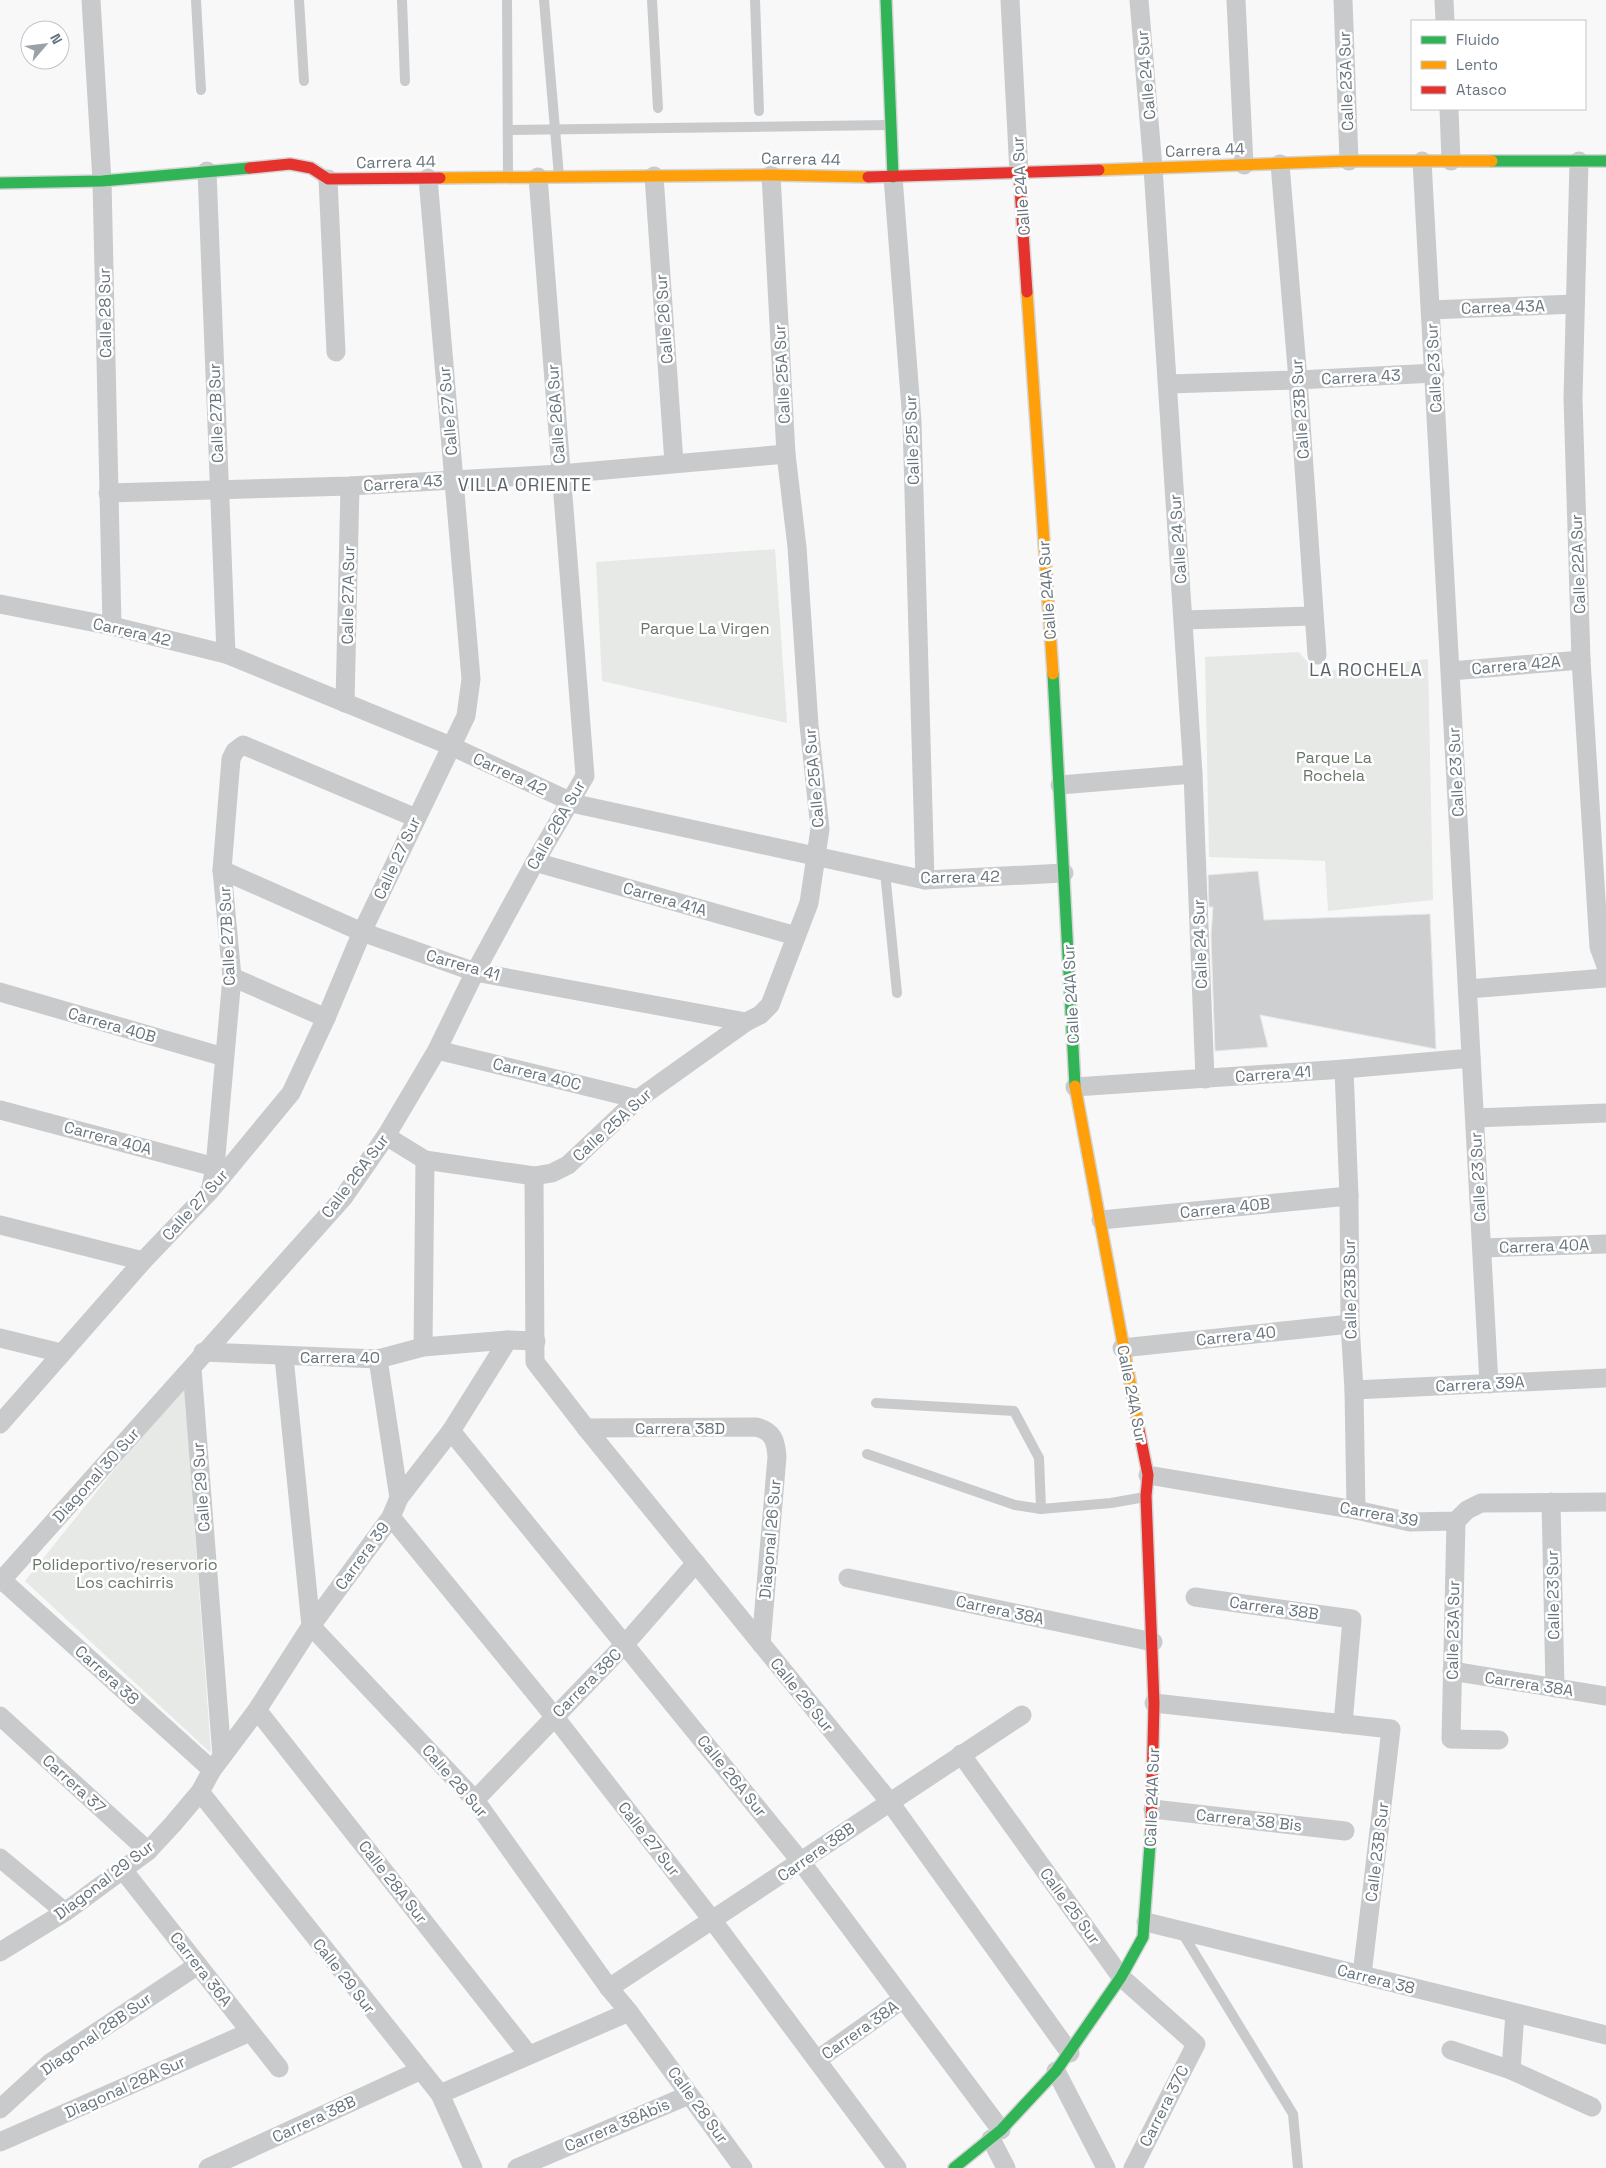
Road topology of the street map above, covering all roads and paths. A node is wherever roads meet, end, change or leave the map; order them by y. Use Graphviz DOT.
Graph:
graph roads {
  1 [pos="91,0"];
  2 [pos="196,0"];
  3 [pos="298,0"];
  4 [pos="402,0"];
  5 [pos="507,0"];
  6 [pos="544,0"];
  7 [pos="652,0"];
  8 [pos="755,0"];
  9 [pos="886,0"];
  10 [pos="1010,0"];
  11 [pos="1139,0"];
  12 [pos="1236,0"];
  13 [pos="1343,0"];
  14 [pos="1444,0"];
  15 [pos="1444,20"];
  16 [pos="304,81"];
  17 [pos="404,81"];
  18 [pos="201,90"];
  19 [pos="658,108"];
  20 [pos="1449,110"];
  21 [pos="759,111"];
  22 [pos="891,125"];
  23 [pos="508,130"];
  24 [pos="556,131"];
  25 [pos="1349,161"];
  26 [pos="1422,161"];
  27 [pos="1451,161"];
  28 [pos="1579,161"];
  29 [pos="1606,161"];
  30 [pos="1280,164"];
  31 [pos="1244,165"];
  32 [pos="1153,168"];
  33 [pos="207,171"];
  34 [pos="1020,173"];
  35 [pos="771,175"];
  36 [pos="654,176"];
  37 [pos="508,177"];
  38 [pos="538,177"];
  39 [pos="558,177"];
  40 [pos="893,177"];
  41 [pos="428,178"];
  42 [pos="328,179"];
  43 [pos="102,181"];
  44 [pos="0,183"];
  45 [pos="1575,304"];
  46 [pos="1431,310"];
  47 [pos="336,352"];
  48 [pos="1434,373"];
  49 [pos="1298,380"];
  50 [pos="1168,384"];
  51 [pos="786,454"];
  52 [pos="674,463"];
  53 [pos="560,474"];
  54 [pos="454,480"];
  55 [pos="350,486"];
  56 [pos="219,490"];
  57 [pos="108,493"];
  58 [pos="0,604"];
  59 [pos="1313,616"];
  60 [pos="1184,620"];
  61 [pos="112,626"];
  62 [pos="226,654"];
  63 [pos="1317,655"];
  64 [pos="1581,660"];
  65 [pos="1451,671"];
  66 [pos="345,703"];
  67 [pos="451,746"];
  68 [pos="1193,774"];
  69 [pos="1060,785"];
  70 [pos="570,801"];
  71 [pos="416,818"];
  72 [pos="816,857"];
  73 [pos="535,862"];
  74 [pos="222,870"];
  75 [pos="885,872"];
  76 [pos="1064,873"];
  77 [pos="925,880"];
  78 [pos="362,932"];
  79 [pos="796,936"];
  80 [pos="1606,966"];
  81 [pos="475,972"];
  82 [pos="232,977"];
  83 [pos="1606,978"];
  84 [pos="1468,989"];
  85 [pos="0,992"];
  86 [pos="896,992"];
  87 [pos="326,1018"];
  88 [pos="746,1022"];
  89 [pos="437,1050"];
  90 [pos="224,1057"];
  91 [pos="1471,1058"];
  92 [pos="1344,1069"];
  93 [pos="1205,1079"];
  94 [pos="1075,1087"];
  95 [pos="638,1099"];
  96 [pos="0,1110"];
  97 [pos="1606,1113"];
  98 [pos="1475,1118"];
  99 [pos="386,1136"];
  100 [pos="425,1160"];
  101 [pos="215,1167"];
  102 [pos="534,1176"];
  103 [pos="210,1191"];
  104 [pos="1349,1196"];
  105 [pos="1102,1220"];
  106 [pos="0,1225"];
  107 [pos="1606,1244"];
  108 [pos="1482,1248"];
  109 [pos="142,1261"];
  110 [pos="1350,1324"];
  111 [pos="0,1338"];
  112 [pos="508,1340"];
  113 [pos="536,1341"];
  114 [pos="423,1347"];
  115 [pos="1122,1348"];
  116 [pos="203,1352"];
  117 [pos="61,1353"];
  118 [pos="284,1356"];
  119 [pos="378,1359"];
  120 [pos="192,1368"];
  121 [pos="1606,1378"];
  122 [pos="1489,1384"];
  123 [pos="1354,1390"];
  124 [pos="876,1403"];
  125 [pos="0,1424"];
  126 [pos="586,1428"];
  127 [pos="451,1431"];
  128 [pos="771,1435"];
  129 [pos="867,1454"];
  130 [pos="1148,1476"];
  131 [pos="1146,1496"];
  132 [pos="399,1498"];
  133 [pos="1551,1502"];
  134 [pos="1606,1502"];
  135 [pos="1041,1509"];
  136 [pos="1356,1510"];
  137 [pos="391,1517"];
  138 [pos="1456,1521"];
  139 [pos="696,1563"];
  140 [pos="848,1578"];
  141 [pos="1,1581"];
  142 [pos="1195,1597"];
  143 [pos="311,1626"];
  144 [pos="1153,1642"];
  145 [pos="625,1644"];
  146 [pos="761,1644"];
  147 [pos="1452,1671"];
  148 [pos="1555,1688"];
  149 [pos="1606,1696"];
  150 [pos="1154,1703"];
  151 [pos="257,1710"];
  152 [pos="1022,1715"];
  153 [pos="0,1716"];
  154 [pos="554,1716"];
  155 [pos="1343,1724"];
  156 [pos="1499,1740"];
  157 [pos="961,1754"];
  158 [pos="217,1763"];
  159 [pos="200,1792"];
  160 [pos="475,1800"];
  161 [pos="889,1800"];
  162 [pos="1152,1810"];
  163 [pos="1345,1831"];
  164 [pos="148,1851"];
  165 [pos="0,1858"];
  166 [pos="802,1862"];
  167 [pos="123,1870"];
  168 [pos="65,1912"];
  169 [pos="713,1921"];
  170 [pos="1146,1922"];
  171 [pos="1180,1930"];
  172 [pos="0,1952"];
  173 [pos="198,1965"];
  174 [pos="1362,1975"];
  175 [pos="1121,1977"];
  176 [pos="609,1988"];
  177 [pos="903,1999"];
  178 [pos="629,2012"];
  179 [pos="1515,2013"];
  180 [pos="250,2032"];
  181 [pos="1606,2035"];
  182 [pos="1196,2044"];
  183 [pos="1451,2050"];
  184 [pos="1070,2053"];
  185 [pos="528,2054"];
  186 [pos="817,2060"];
  187 [pos="279,2068"];
  188 [pos="1511,2070"];
  189 [pos="419,2071"];
  190 [pos="1056,2071"];
  191 [pos="440,2094"];
  192 [pos="689,2095"];
  193 [pos="1592,2107"];
  194 [pos="0,2109"];
  195 [pos="996,2135"];
  196 [pos="0,2142"];
  197 [pos="208,2168"];
  198 [pos="473,2168"];
  199 [pos="517,2168"];
  200 [pos="744,2168"];
  201 [pos="897,2168"];
  202 [pos="954,2168"];
  203 [pos="1006,2168"];
  204 [pos="1106,2168"];
  205 [pos="1132,2168"];
  206 [pos="1298,2168"];
  1 -- 43 [label="street, Calle 28 Sur"];
  2 -- 18 [label="lane"];
  3 -- 16 [label="lane"];
  4 -- 17 [label="lane"];
  5 -- 23 [label="lane"];
  6 -- 24 [label="lane"];
  7 -- 19 [label="lane"];
  8 -- 21 [label="lane"];
  9 -- 22 [label="street, Calle 25 Sur"];
  10 -- 34 [label="street, Calle 24A Sur"];
  11 -- 32 [label="street, Calle 24 Sur"];
  12 -- 31 [label="street"];
  13 -- 25 [label="street, Calle 23A Sur"];
  14 -- 15 [label="street"];
  20 -- 27 [label="street"];
  22 -- 24 [label="lane"];
  22 -- 40 [label="street, Calle 25 Sur"];
  23 -- 24 [label="lane"];
  23 -- 37 [label="lane"];
  24 -- 39 [label="lane"];
  25 -- 26 [label="street, Carrera 44"];
  25 -- 30 [label="street, Carrera 44"];
  26 -- 27 [label="street, Carrera 44"];
  26 -- 46 [label="street, Calle 23 Sur"];
  27 -- 28 [label="street, Carrera 44"];
  28 -- 29 [label="street, Carrera 44"];
  28 -- 45 [label="street, Calle 22A Sur"];
  30 -- 31 [label="street, Carrera 44"];
  30 -- 49 [label="street, Calle 23B Sur"];
  31 -- 32 [label="street, Carrera 44"];
  32 -- 34 [label="street, Carrera 44"];
  32 -- 50 [label="street, Calle 24 Sur"];
  33 -- 42 [label="street, Carrera 44"];
  33 -- 43 [label="street, Carrera 44"];
  33 -- 56 [label="street, Calle 27B Sur"];
  34 -- 40 [label="street, Carrera 44"];
  34 -- 69 [label="street, Calle 24A Sur"];
  35 -- 36 [label="street, Carrera 44"];
  35 -- 40 [label="street, Carrera 44"];
  35 -- 51 [label="street, Calle 25A Sur"];
  36 -- 39 [label="street, Carrera 44"];
  36 -- 52 [label="street, Calle 26 Sur"];
  37 -- 38 [label="street, Carrera 44"];
  37 -- 41 [label="street, Carrera 44"];
  38 -- 39 [label="street, Carrera 44"];
  38 -- 53 [label="street, Calle 26A Sur"];
  40 -- 77 [label="street, Calle 25 Sur"];
  41 -- 42 [label="street, Carrera 44"];
  41 -- 54 [label="street, Calle 27 Sur"];
  42 -- 47 [label="street"];
  43 -- 44 [label="street, Carrera 44"];
  43 -- 57 [label="street, Calle 28 Sur"];
  45 -- 46 [label="street, Carrea 43A"];
  45 -- 64 [label="street, Calle 22A Sur"];
  46 -- 48 [label="street, Calle 23 Sur"];
  48 -- 49 [label="street, Carrera 43"];
  48 -- 65 [label="street, Calle 23 Sur"];
  49 -- 50 [label="street, Carrera 43"];
  49 -- 59 [label="street, Calle 23B Sur"];
  50 -- 60 [label="street, Calle 24 Sur"];
  51 -- 52 [label="street, Carrera 43"];
  51 -- 72 [label="street, Calle 25A Sur"];
  52 -- 53 [label="street, Carrera 43"];
  53 -- 54 [label="street, Carrera 43"];
  53 -- 70 [label="street, Calle 26A Sur"];
  54 -- 55 [label="street, Carrera 43"];
  54 -- 67 [label="street, Calle 27 Sur"];
  55 -- 56 [label="street, Carrera 43"];
  55 -- 66 [label="street, Calle 27A Sur"];
  56 -- 57 [label="street, Carrera 43"];
  56 -- 62 [label="street, Calle 27B Sur"];
  57 -- 61 [label="street, Calle 28 Sur"];
  58 -- 61 [label="street, Carrera 42"];
  59 -- 60 [label="street"];
  59 -- 63 [label="street, Calle 23B Sur"];
  60 -- 68 [label="street, Calle 24 Sur"];
  61 -- 62 [label="street, Carrera 42"];
  62 -- 66 [label="street, Carrera 42"];
  64 -- 65 [label="street, Carrera 42A"];
  64 -- 80 [label="street, Calle 22A Sur"];
  65 -- 84 [label="street, Calle 23 Sur"];
  66 -- 67 [label="street, Carrera 42"];
  67 -- 70 [label="street, Carrera 42"];
  67 -- 71 [label="street, Calle 27 Sur"];
  68 -- 69 [label="street"];
  68 -- 93 [label="street, Calle 24 Sur"];
  69 -- 76 [label="street, Calle 24A Sur"];
  70 -- 72 [label="street, Carrera 42"];
  70 -- 73 [label="street, Calle 26A Sur"];
  71 -- 74 [label="street, Calle 27B Sur"];
  71 -- 78 [label="street, Calle 27 Sur"];
  72 -- 75 [label="street, Carrera 42"];
  72 -- 79 [label="street, Calle 25A Sur"];
  73 -- 79 [label="street, Carrera 41A"];
  73 -- 81 [label="street, Calle 26A Sur"];
  74 -- 78 [label="street, Carrera 41"];
  74 -- 82 [label="street, Calle 27B Sur"];
  75 -- 77 [label="street, Carrera 42"];
  75 -- 86 [label="lane"];
  76 -- 77 [label="street, Carrera 42"];
  76 -- 94 [label="street, Calle 24A Sur"];
  78 -- 81 [label="street, Carrera 41"];
  78 -- 87 [label="street, Calle 27 Sur"];
  79 -- 88 [label="street, Calle 25A Sur"];
  81 -- 88 [label="street, Carrera 41"];
  81 -- 89 [label="street, Calle 26A Sur"];
  82 -- 87 [label="street"];
  82 -- 90 [label="street, Calle 27B Sur"];
  83 -- 84 [label="street"];
  84 -- 91 [label="street, Calle 23 Sur"];
  85 -- 90 [label="street, Carrera 40B"];
  87 -- 103 [label="street, Calle 27 Sur"];
  88 -- 95 [label="street, Calle 25A Sur"];
  89 -- 95 [label="street, Carrera 40C"];
  89 -- 99 [label="street, Calle 26A Sur"];
  90 -- 101 [label="street, Calle 27B Sur"];
  91 -- 92 [label="street, Carrera 41"];
  91 -- 98 [label="street, Calle 23 Sur"];
  92 -- 93 [label="street, Carrera 41"];
  92 -- 104 [label="street, Calle 23B Sur"];
  93 -- 94 [label="street, Carrera 41"];
  94 -- 105 [label="street, Calle 24A Sur"];
  95 -- 102 [label="street, Calle 25A Sur"];
  96 -- 101 [label="street, Carrera 40A"];
  97 -- 98 [label="street"];
  98 -- 108 [label="street, Calle 23 Sur"];
  99 -- 100 [label="street"];
  99 -- 116 [label="street, Calle 26A Sur"];
  100 -- 102 [label="street"];
  100 -- 114 [label="street"];
  101 -- 103 [label="street, Calle 27B Sur"];
  102 -- 113 [label="street"];
  103 -- 109 [label="street, Calle 27 Sur"];
  104 -- 105 [label="street, Carrera 40B"];
  104 -- 110 [label="street, Calle 23B Sur"];
  105 -- 115 [label="street, Calle 24A Sur"];
  106 -- 109 [label="street"];
  107 -- 108 [label="street, Carrera 40A"];
  108 -- 122 [label="street, Calle 23 Sur"];
  109 -- 117 [label="street, Calle 27 Sur"];
  110 -- 115 [label="street, Carrera 40"];
  110 -- 123 [label="street, Calle 23B Sur"];
  111 -- 117 [label="street"];
  112 -- 113 [label="street, Carrera 40"];
  112 -- 114 [label="street, Carrera 40"];
  112 -- 127 [label="street, Carrera 39"];
  113 -- 126 [label="street, Calle 26 Sur"];
  114 -- 119 [label="street, Carrera 40"];
  115 -- 130 [label="street, Calle 24A Sur"];
  116 -- 118 [label="street, Carrera 40"];
  116 -- 120 [label="street, Calle 26A Sur"];
  117 -- 125 [label="street, Calle 27 Sur"];
  118 -- 119 [label="street, Carrera 40"];
  118 -- 143 [label="street"];
  119 -- 132 [label="street"];
  120 -- 141 [label="street, Diagonal 30 Sur"];
  120 -- 158 [label="street, Calle 29 Sur"];
  121 -- 122 [label="street, Carrera 39A"];
  122 -- 123 [label="street, Carrera 39A"];
  123 -- 136 [label="street, Calle 23B Sur"];
  124 -- 135 [label="lane"];
  126 -- 128 [label="street, Carrera 38D"];
  126 -- 139 [label="street, Calle 26 Sur"];
  127 -- 132 [label="street, Carrera 39"];
  127 -- 145 [label="street, Calle 26A Sur"];
  128 -- 146 [label="street, Diagonal 26 Sur"];
  129 -- 135 [label="lane"];
  130 -- 131 [label="street, Calle 24A Sur"];
  130 -- 136 [label="street, Carrera 39"];
  131 -- 135 [label="lane"];
  131 -- 144 [label="street, Calle 24A Sur"];
  132 -- 137 [label="street, Carrera 39"];
  133 -- 134 [label="street"];
  133 -- 138 [label="street"];
  133 -- 148 [label="street, Calle 23 Sur"];
  136 -- 138 [label="street, Carrera 39"];
  137 -- 143 [label="street, Carrera 39"];
  137 -- 154 [label="street, Calle 27 Sur"];
  138 -- 147 [label="street, Calle 23A Sur"];
  139 -- 145 [label="street, Carrera 38C"];
  139 -- 146 [label="street, Calle 26 Sur"];
  140 -- 144 [label="street, Carrera 38A"];
  141 -- 158 [label="street, Carrera 38"];
  142 -- 155 [label="street, Carrera 38B"];
  143 -- 151 [label="street, Carrera 39"];
  143 -- 160 [label="street, Calle 28 Sur"];
  144 -- 150 [label="street, Calle 24A Sur"];
  145 -- 154 [label="street, Carrera 38C"];
  145 -- 166 [label="street, Calle 26A Sur"];
  146 -- 161 [label="street, Calle 26 Sur"];
  147 -- 148 [label="street, Carrera 38A"];
  147 -- 156 [label="street, Calle 23A Sur"];
  148 -- 149 [label="street, Carrera 38A"];
  150 -- 155 [label="street"];
  150 -- 162 [label="street, Calle 24A Sur"];
  151 -- 158 [label="street, Carrera 39"];
  151 -- 185 [label="street, Calle 28A Sur"];
  152 -- 157 [label="street, Carrera 38B"];
  153 -- 164 [label="street, Carrera 37"];
  154 -- 160 [label="street, Carrera 38C"];
  154 -- 169 [label="street, Calle 27 Sur"];
  155 -- 174 [label="street, Calle 23B Sur"];
  157 -- 161 [label="street, Carrera 38B"];
  157 -- 175 [label="street, Calle 25 Sur"];
  158 -- 159 [label="street, Diagonal 29 Sur"];
  159 -- 164 [label="street, Diagonal 29 Sur"];
  159 -- 189 [label="street, Calle 29 Sur"];
  160 -- 176 [label="street, Calle 28 Sur"];
  161 -- 166 [label="street, Carrera 38B"];
  161 -- 184 [label="street, Calle 26 Sur"];
  162 -- 163 [label="street, Carrera 38 Bis"];
  162 -- 170 [label="street, Calle 24A Sur"];
  164 -- 167 [label="street, Diagonal 29 Sur"];
  165 -- 168 [label="street"];
  166 -- 169 [label="street, Carrera 38B"];
  166 -- 177 [label="street, Calle 26A Sur"];
  167 -- 168 [label="street, Diagonal 29 Sur"];
  167 -- 173 [label="street, Carrera 36A"];
  168 -- 172 [label="street, Diagonal 29 Sur"];
  169 -- 176 [label="street, Carrera 38B"];
  169 -- 186 [label="street, Calle 27 Sur"];
  170 -- 171 [label="street, Carrera 38"];
  170 -- 175 [label="street, Calle 24A Sur"];
  171 -- 174 [label="street, Carrera 38"];
  171 -- 206 [label="lane"];
  173 -- 180 [label="street, Carrera 36A"];
  173 -- 194 [label="street, Diagonal 28B Sur"];
  174 -- 179 [label="street, Carrera 38"];
  175 -- 182 [label="street, Calle 25 Sur"];
  175 -- 184 [label="street"];
  176 -- 178 [label="street, Calle 28 Sur"];
  177 -- 186 [label="street, Carrera 38A"];
  177 -- 195 [label="street, Calle 26A Sur"];
  178 -- 185 [label="street"];
  178 -- 192 [label="street, Calle 28 Sur"];
  179 -- 181 [label="street, Carrera 38"];
  179 -- 188 [label="street"];
  180 -- 187 [label="street, Carrera 36A"];
  180 -- 196 [label="street, Diagonal 28A Sur"];
  182 -- 205 [label="street, Carrera 37C"];
  183 -- 188 [label="street"];
  184 -- 190 [label="street"];
  185 -- 191 [label="street"];
  186 -- 201 [label="street, Calle 27 Sur"];
  188 -- 193 [label="street"];
  189 -- 191 [label="street, Calle 29 Sur"];
  189 -- 197 [label="street, Carrera 38B"];
  190 -- 195 [label="street"];
  190 -- 204 [label="street"];
  191 -- 198 [label="street, Calle 29 Sur"];
  192 -- 199 [label="street, Carrera 38Abis"];
  192 -- 200 [label="street, Calle 28 Sur"];
  195 -- 202 [label="street"];
  195 -- 203 [label="street, Calle 26A Sur"];
}
